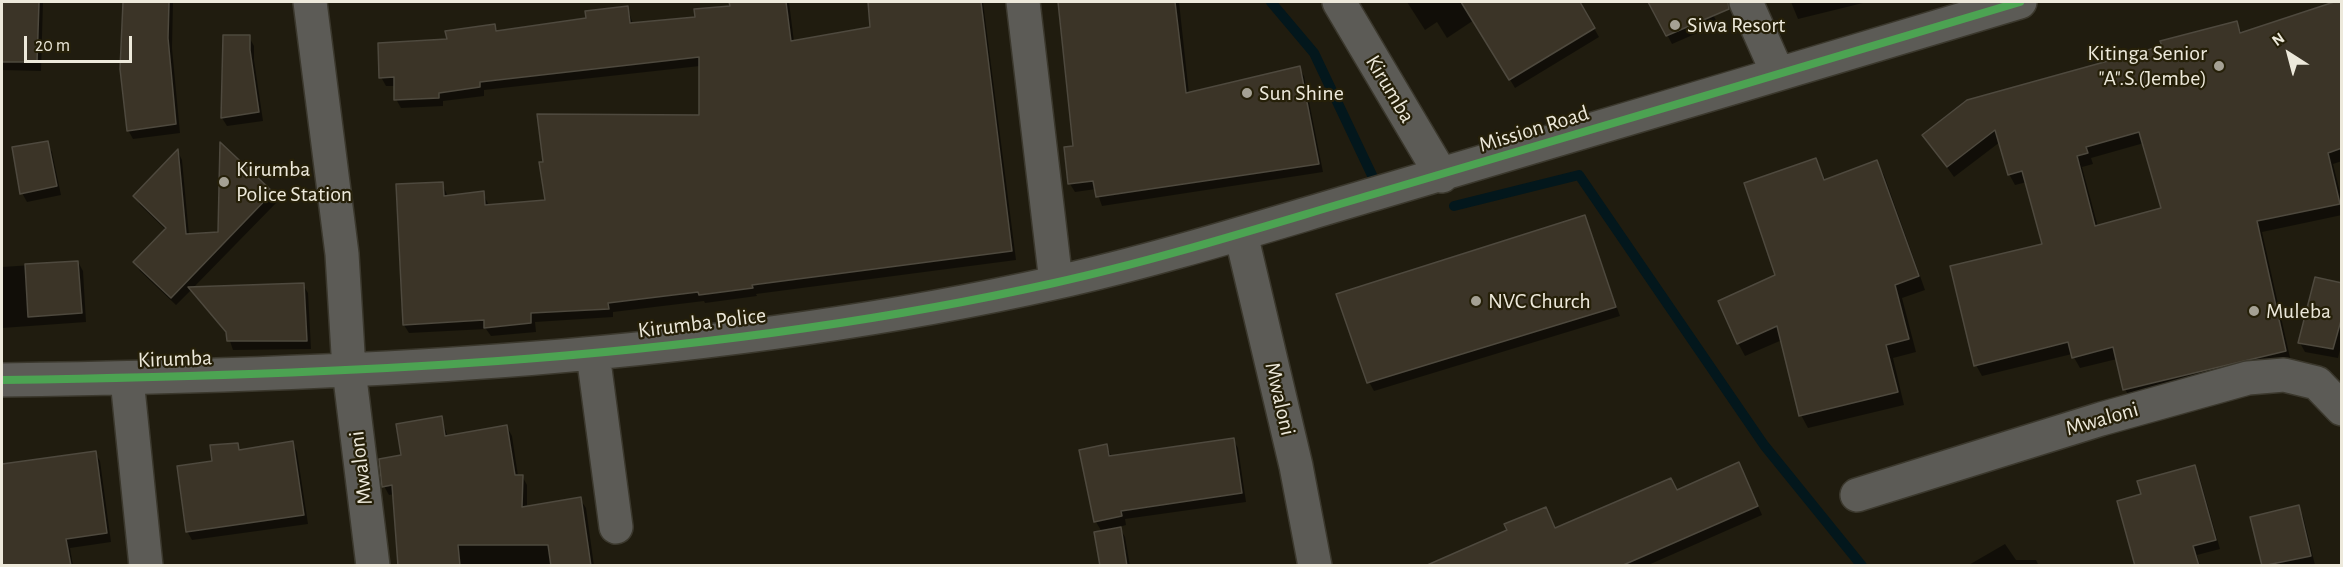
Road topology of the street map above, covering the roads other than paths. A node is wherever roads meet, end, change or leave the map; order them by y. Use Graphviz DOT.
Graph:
graph roads {
  1 [pos="310,2"];
  2 [pos="1023,2"];
  3 [pos="1339,2"];
  4 [pos="1746,2"];
  5 [pos="2020,2"];
  6 [pos="1778,74"];
  7 [pos="1442,176"];
  8 [pos="1241,234"];
  9 [pos="1056,282"];
  10 [pos="593,354"];
  11 [pos="349,370"];
  12 [pos="127,379"];
  13 [pos="2,380"];
  14 [pos="2342,409"];
  15 [pos="1857,495"];
  16 [pos="616,527"];
  17 [pos="146,566"];
  18 [pos="373,566"];
  19 [pos="1315,566"];
  1 -- 11 [label="street"];
  2 -- 9 [label="street"];
  3 -- 7 [label="street, Kirumba"];
  4 -- 6 [label="street"];
  5 -- 6 [label="street, Mission Road"];
  6 -- 7 [label="street, Mission Road"];
  7 -- 8 [label="street, Mission Road"];
  8 -- 9 [label="street, Mission Road"];
  8 -- 19 [label="street, Mwaloni"];
  9 -- 10 [label="street, Kirumba Police"];
  10 -- 11 [label="street, Kirumba Police"];
  10 -- 16 [label="street"];
  11 -- 12 [label="street, Kirumba"];
  11 -- 18 [label="street, Mwaloni"];
  12 -- 13 [label="street, Kirumba"];
  12 -- 17 [label="street"];
  14 -- 15 [label="street, Mwaloni"];
}
